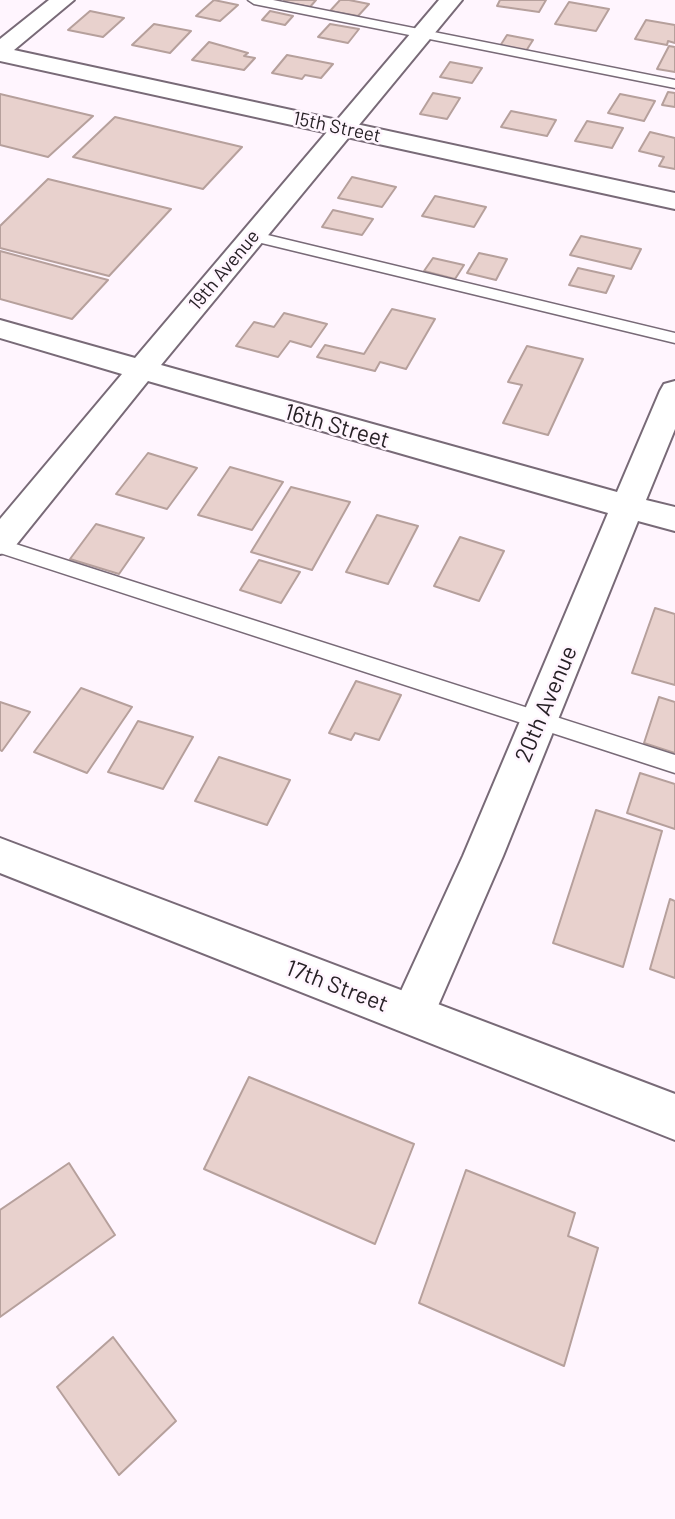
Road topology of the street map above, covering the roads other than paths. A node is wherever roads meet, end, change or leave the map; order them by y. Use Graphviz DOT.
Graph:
graph roads {
  1 [pos="63,0"];
  2 [pos="254,0"];
  3 [pos="451,0"];
  4 [pos="423,33"];
  5 [pos="0,52"];
  6 [pos="675,84"];
  7 [pos="342,128"];
  8 [pos="675,201"];
  9 [pos="251,236"];
  10 [pos="0,329"];
  11 [pos="675,338"];
  12 [pos="141,370"];
  13 [pos="675,391"];
  14 [pos="628,507"];
  15 [pos="675,519"];
  16 [pos="0,544"];
  17 [pos="540,719"];
  18 [pos="675,764"];
  19 [pos="0,855"];
  20 [pos="412,1015"];
  21 [pos="675,1117"];
  1 -- 5 [label="street"];
  2 -- 4 [label="lane"];
  3 -- 4 [label="street, 19th Avenue"];
  4 -- 6 [label="lane"];
  4 -- 7 [label="street, 19th Avenue"];
  5 -- 7 [label="street, 15th Street"];
  7 -- 8 [label="street, 15th Street"];
  7 -- 9 [label="street, 19th Avenue"];
  9 -- 11 [label="lane"];
  9 -- 12 [label="street, 19th Avenue"];
  10 -- 12 [label="street, 16th Street"];
  12 -- 14 [label="street, 16th Street"];
  12 -- 16 [label="street, 19th Avenue"];
  13 -- 14 [label="street, 20th Avenue"];
  14 -- 15 [label="street, 16th Street"];
  14 -- 17 [label="street, 20th Avenue"];
  16 -- 17 [label="lane"];
  17 -- 18 [label="lane"];
  17 -- 20 [label="street, 20th Avenue"];
  19 -- 20 [label="street, 17th Street"];
  20 -- 21 [label="street, 17th Street"];
}
